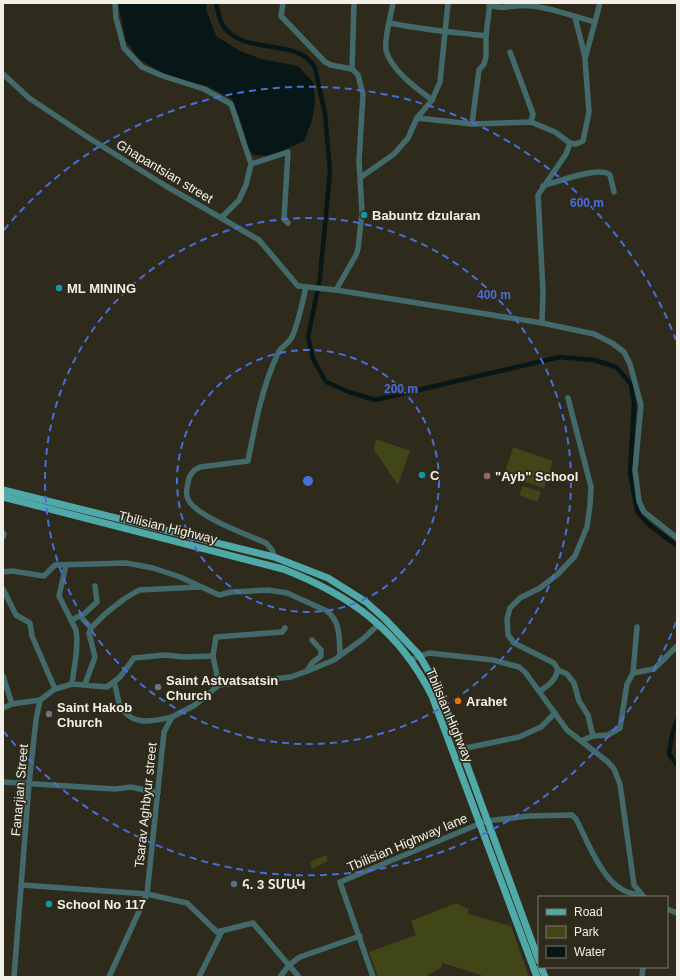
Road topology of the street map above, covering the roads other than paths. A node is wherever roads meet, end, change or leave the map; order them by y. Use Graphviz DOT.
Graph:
graph roads {
  1 [pos="115,3"];
  2 [pos="283,3"];
  3 [pos="354,3"];
  4 [pos="393,3"];
  5 [pos="448,3"];
  6 [pos="600,3"];
  7 [pos="490,4"];
  8 [pos="575,17"];
  9 [pos="595,22"];
  10 [pos="390,23"];
  11 [pos="447,31"];
  12 [pos="486,36"];
  13 [pos="510,52"];
  14 [pos="586,59"];
  15 [pos="352,69"];
  16 [pos="3,74"];
  17 [pos="432,100"];
  18 [pos="417,118"];
  19 [pos="531,122"];
  20 [pos="472,124"];
  21 [pos="570,143"];
  22 [pos="251,164"];
  23 [pos="361,177"];
  24 [pos="543,186"];
  25 [pos="614,192"];
  26 [pos="222,217"];
  27 [pos="288,223"];
  28 [pos="308,287"];
  29 [pos="336,290"];
  30 [pos="542,323"];
  31 [pos="568,398"];
  32 [pos="3,490"];
  33 [pos="3,497"];
  34 [pos="70,510"];
  35 [pos="3,533"];
  36 [pos="3,537"];
  37 [pos="677,538"];
  38 [pos="274,557"];
  39 [pos="66,565"];
  40 [pos="3,572"];
  41 [pos="95,586"];
  42 [pos="201,587"];
  43 [pos="3,589"];
  44 [pos="80,616"];
  45 [pos="71,620"];
  46 [pos="378,625"];
  47 [pos="637,627"];
  48 [pos="91,628"];
  49 [pos="285,628"];
  50 [pos="312,640"];
  51 [pos="677,646"];
  52 [pos="340,655"];
  53 [pos="419,655"];
  54 [pos="214,656"];
  55 [pos="412,659"];
  56 [pos="558,670"];
  57 [pos="307,672"];
  58 [pos="633,673"];
  59 [pos="3,676"];
  60 [pos="114,682"];
  61 [pos="72,684"];
  62 [pos="85,684"];
  63 [pos="219,685"];
  64 [pos="55,689"];
  65 [pos="540,691"];
  66 [pos="40,700"];
  67 [pos="12,704"];
  68 [pos="3,708"];
  69 [pos="555,713"];
  70 [pos="172,717"];
  71 [pos="593,736"];
  72 [pos="581,741"];
  73 [pos="460,749"];
  74 [pos="3,782"];
  75 [pos="30,784"];
  76 [pos="158,793"];
  77 [pos="483,822"];
  78 [pos="22,885"];
  79 [pos="147,894"];
  80 [pos="642,895"];
  81 [pos="222,931"];
  82 [pos="360,936"];
  83 [pos="538,959"];
  84 [pos="289,965"];
  85 [pos="14,977"];
  86 [pos="109,977"];
  87 [pos="198,977"];
  88 [pos="280,977"];
  89 [pos="299,977"];
  90 [pos="373,977"];
  91 [pos="537,977"];
  1 -- 22 [label="street"];
  2 -- 15 [label="street"];
  3 -- 15 [label="street"];
  4 -- 10 [label="street"];
  5 -- 11 [label="street"];
  6 -- 9 [label="street"];
  7 -- 8 [label="street"];
  7 -- 12 [label="street"];
  8 -- 9 [label="street"];
  8 -- 14 [label="street"];
  9 -- 14 [label="street"];
  10 -- 11 [label="street"];
  10 -- 17 [label="street"];
  11 -- 12 [label="street"];
  11 -- 17 [label="street"];
  12 -- 20 [label="street"];
  13 -- 19 [label="street"];
  14 -- 21 [label="street"];
  15 -- 23 [label="street"];
  16 -- 26 [label="street, Ghapantsian street"];
  17 -- 18 [label="street"];
  18 -- 20 [label="street"];
  18 -- 23 [label="street"];
  19 -- 20 [label="street"];
  19 -- 21 [label="street"];
  21 -- 24 [label="street"];
  22 -- 26 [label="street"];
  22 -- 27 [label="street"];
  23 -- 29 [label="street"];
  24 -- 25 [label="street"];
  24 -- 30 [label="street"];
  26 -- 28 [label="street, Ghapantsian street"];
  28 -- 29 [label="street"];
  28 -- 38 [label="street"];
  29 -- 30 [label="street"];
  30 -- 37 [label="street"];
  31 -- 56 [label="street"];
  32 -- 34 [label="main road, Tbilisian Highway"];
  33 -- 34 [label="main road, Tbilisian Highway"];
  34 -- 38 [label="main road, Tbilisian Highway"];
  34 -- 46 [label="main road, Tbilisian Highway"];
  35 -- 36 [label="street"];
  38 -- 53 [label="main road, Tbilisian Highway"];
  39 -- 40 [label="street"];
  39 -- 42 [label="street"];
  39 -- 45 [label="street"];
  41 -- 44 [label="street"];
  42 -- 48 [label="street"];
  42 -- 52 [label="street"];
  43 -- 64 [label="street"];
  44 -- 45 [label="street"];
  44 -- 48 [label="street"];
  45 -- 61 [label="street"];
  46 -- 52 [label="street"];
  46 -- 55 [label="main road, Tbilisian Highway"];
  47 -- 58 [label="street"];
  48 -- 62 [label="street"];
  49 -- 54 [label="street"];
  50 -- 57 [label="street"];
  51 -- 58 [label="street"];
  52 -- 57 [label="street"];
  53 -- 55 [label="street"];
  53 -- 65 [label="street"];
  53 -- 73 [label="main road, Tbilisian Highway"];
  54 -- 60 [label="street"];
  54 -- 63 [label="street"];
  55 -- 77 [label="main road, Tbilisian Highway"];
  56 -- 65 [label="street"];
  56 -- 71 [label="street"];
  57 -- 63 [label="street"];
  58 -- 71 [label="street"];
  59 -- 67 [label="street"];
  60 -- 62 [label="street"];
  60 -- 70 [label="street"];
  61 -- 62 [label="street"];
  61 -- 64 [label="street"];
  63 -- 70 [label="street"];
  64 -- 66 [label="street"];
  65 -- 69 [label="street"];
  66 -- 67 [label="street"];
  66 -- 75 [label="street, Fanarjian Street"];
  67 -- 68 [label="street"];
  69 -- 72 [label="street"];
  69 -- 73 [label="street"];
  70 -- 76 [label="street, Tsarav Aghbyur street"];
  71 -- 72 [label="street"];
  72 -- 80 [label="street"];
  73 -- 77 [label="main road, Tbilisian Highway"];
  74 -- 75 [label="street"];
  75 -- 76 [label="street"];
  75 -- 78 [label="street, Fanarjian Street"];
  76 -- 79 [label="street, Tsarav Aghbyur street"];
  77 -- 80 [label="street"];
  77 -- 82 [label="street, Tbilisian Highway lane"];
  77 -- 83 [label="main road, Tbilisian Highway"];
  77 -- 91 [label="main road, Tbilisian Highway"];
  78 -- 79 [label="street"];
  78 -- 85 [label="street, Fanarjian Street"];
  79 -- 81 [label="street"];
  79 -- 86 [label="street, Tsarav Aghbyur street"];
  81 -- 84 [label="street"];
  81 -- 87 [label="street"];
  82 -- 84 [label="street"];
  82 -- 90 [label="street, Tbilisian Highway lane"];
  84 -- 88 [label="street"];
  84 -- 89 [label="street"];
}
